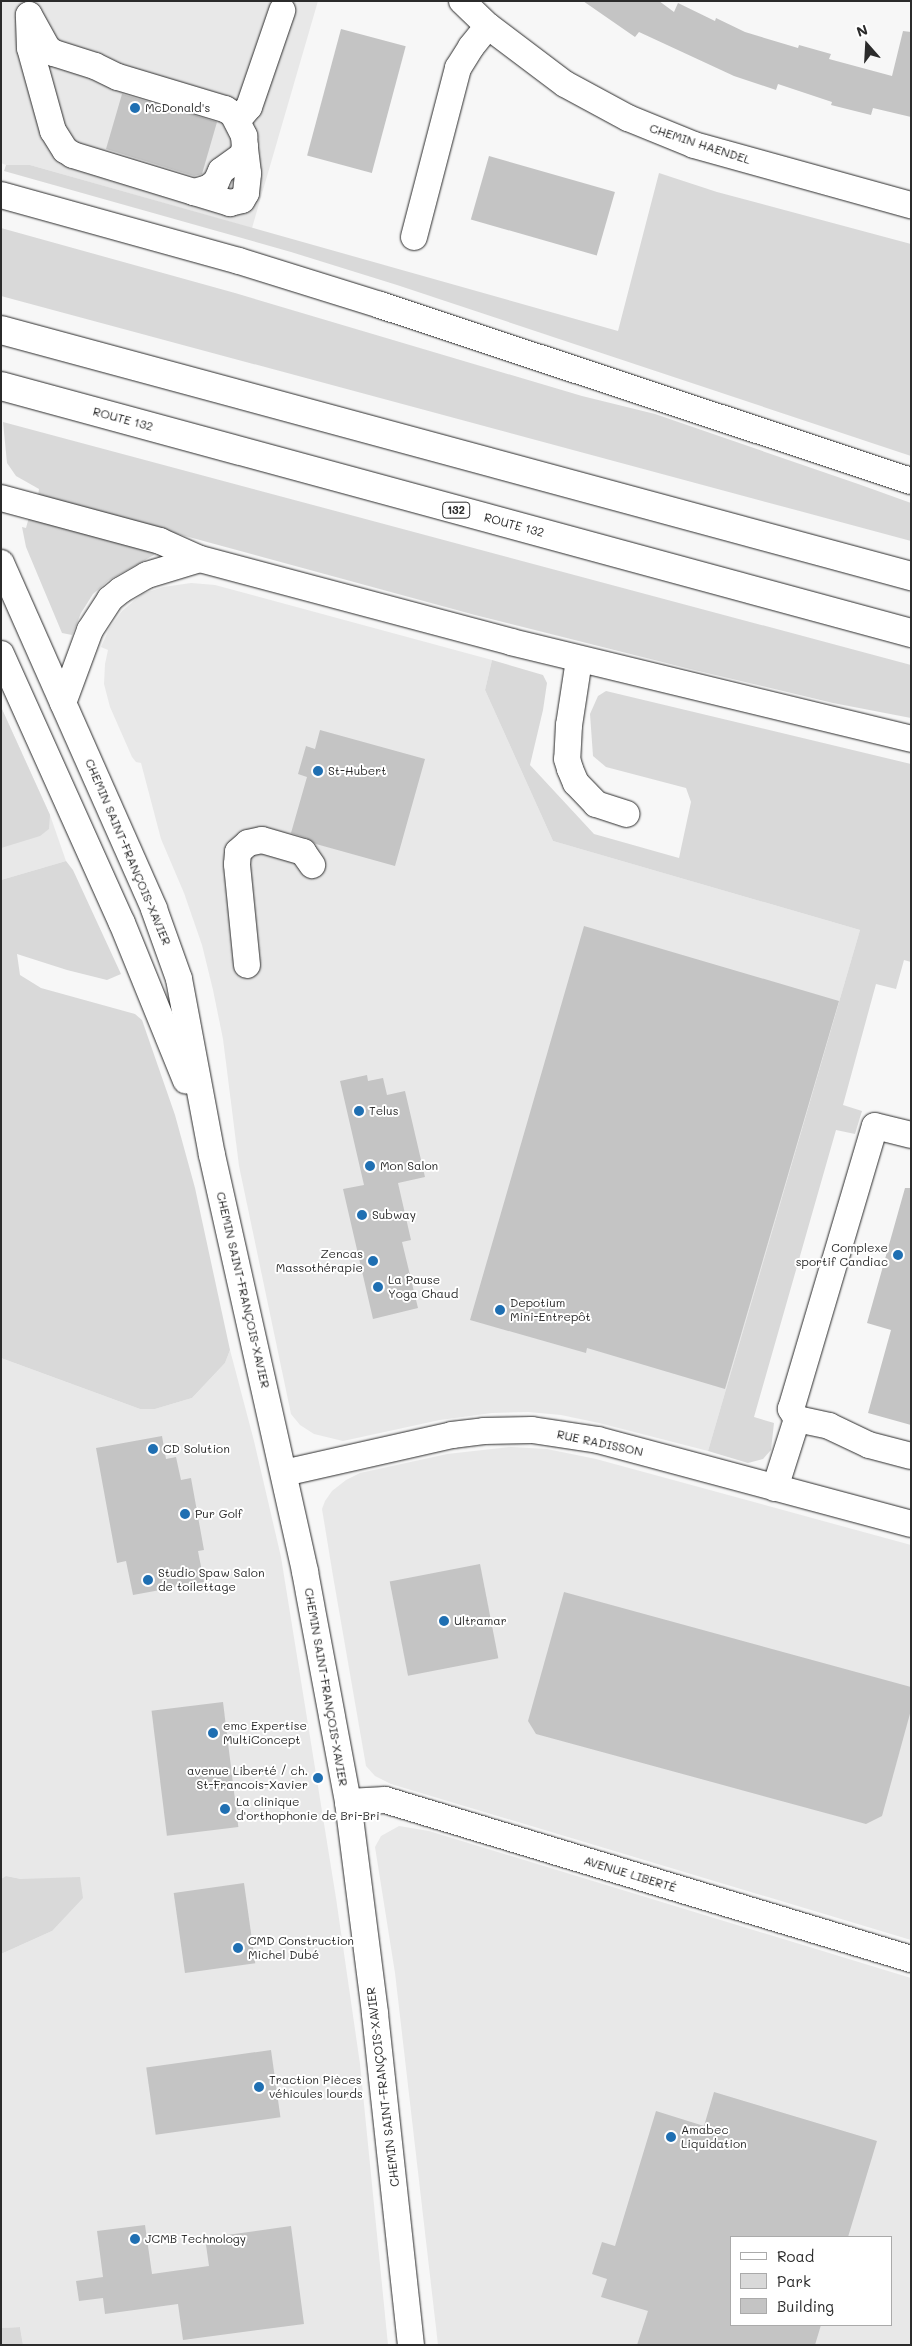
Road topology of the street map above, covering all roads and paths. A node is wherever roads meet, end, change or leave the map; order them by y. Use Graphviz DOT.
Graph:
graph roads {
  1 [pos="462,1"];
  2 [pos="280,4"];
  3 [pos="28,8"];
  4 [pos="488,26"];
  5 [pos="238,120"];
  6 [pos="1,195"];
  7 [pos="911,205"];
  8 [pos="414,237"];
  9 [pos="1,330"];
  10 [pos="1,386"];
  11 [pos="911,481"];
  12 [pos="1,498"];
  13 [pos="200,559"];
  14 [pos="1,563"];
  15 [pos="911,576"];
  16 [pos="911,633"];
  17 [pos="1,654"];
  18 [pos="579,660"];
  19 [pos="63,703"];
  20 [pos="911,739"];
  21 [pos="626,814"];
  22 [pos="312,865"];
  23 [pos="248,965"];
  24 [pos="911,1135"];
  25 [pos="212,1155"];
  26 [pos="797,1418"];
  27 [pos="911,1456"];
  28 [pos="284,1473"];
  29 [pos="775,1488"];
  30 [pos="911,1524"];
  31 [pos="348,1802"];
  32 [pos="911,1959"];
  33 [pos="411,2345"];
  1 -- 4 [label="street, CHEMIN HAENDEL"];
  2 -- 5 [label="street"];
  3 -- 5 [label="street"];
  3 -- 5 [label="street"];
  4 -- 7 [label="street, CHEMIN HAENDEL"];
  4 -- 8 [label="street"];
  6 -- 11 [label="street"];
  9 -- 15 [label="highway"];
  10 -- 16 [label="highway, ROUTE 132 / 132"];
  12 -- 13 [label="street"];
  13 -- 18 [label="street"];
  13 -- 19 [label="street"];
  14 -- 19 [label="street, CHEMIN SAINT-FRANÇOIS-XAVIER"];
  17 -- 25 [label="street, CHEMIN SAINT-FRANÇOIS-XAVIER"];
  18 -- 20 [label="street"];
  18 -- 21 [label="street"];
  19 -- 25 [label="street, CHEMIN SAINT-FRANÇOIS-XAVIER"];
  22 -- 23 [label="street"];
  24 -- 26 [label="street"];
  25 -- 28 [label="street, CHEMIN SAINT-FRANÇOIS-XAVIER"];
  26 -- 27 [label="street"];
  26 -- 29 [label="street"];
  28 -- 29 [label="street, RUE RADISSON"];
  28 -- 31 [label="street, CHEMIN SAINT-FRANÇOIS-XAVIER"];
  29 -- 30 [label="street, RUE RADISSON"];
  31 -- 32 [label="street, AVENUE LIBERTÉ"];
  31 -- 33 [label="street, CHEMIN SAINT-FRANÇOIS-XAVIER"];
}
